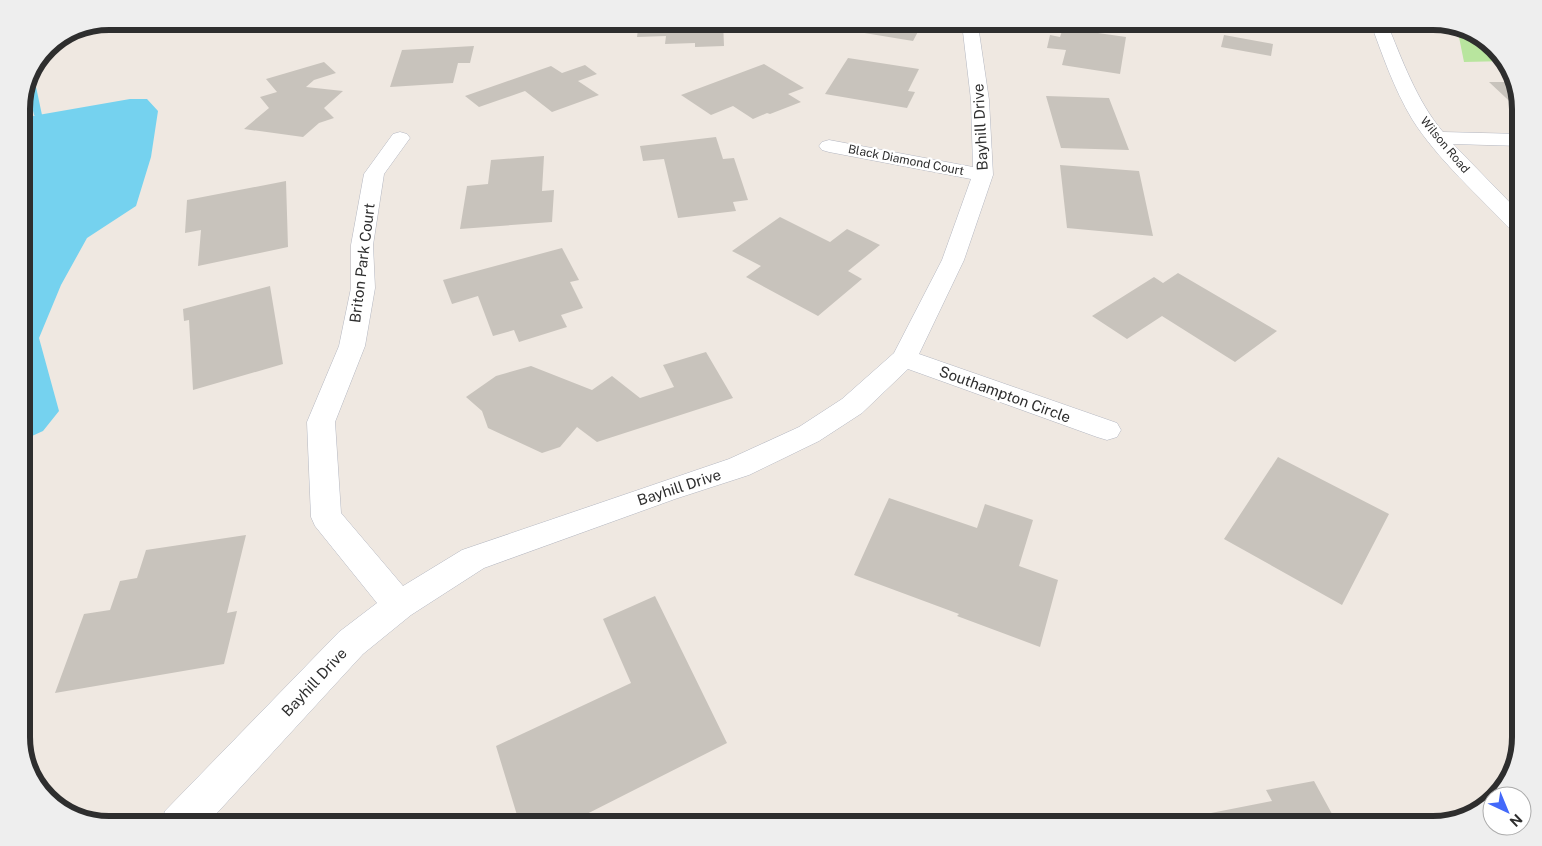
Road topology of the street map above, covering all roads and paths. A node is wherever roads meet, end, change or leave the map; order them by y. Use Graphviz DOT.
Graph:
graph roads {
  1 [pos="971,30"];
  2 [pos="1382,30"];
  3 [pos="400,138"];
  4 [pos="1436,138"];
  5 [pos="1512,140"];
  6 [pos="829,146"];
  7 [pos="983,174"];
  8 [pos="1512,218"];
  9 [pos="904,358"];
  10 [pos="1107,430"];
  11 [pos="399,605"];
  12 [pos="188,816"];
  1 -- 7 [label="street, Bayhill Drive"];
  2 -- 4 [label="street, Wilson Road"];
  3 -- 11 [label="street, Briton Park Court"];
  4 -- 5 [label="street"];
  4 -- 8 [label="street, Wilson Road"];
  6 -- 7 [label="street, Black Diamond Court"];
  7 -- 9 [label="street, Bayhill Drive"];
  9 -- 10 [label="street, Southampton Circle"];
  9 -- 11 [label="street, Bayhill Drive"];
  11 -- 12 [label="street, Bayhill Drive"];
}
